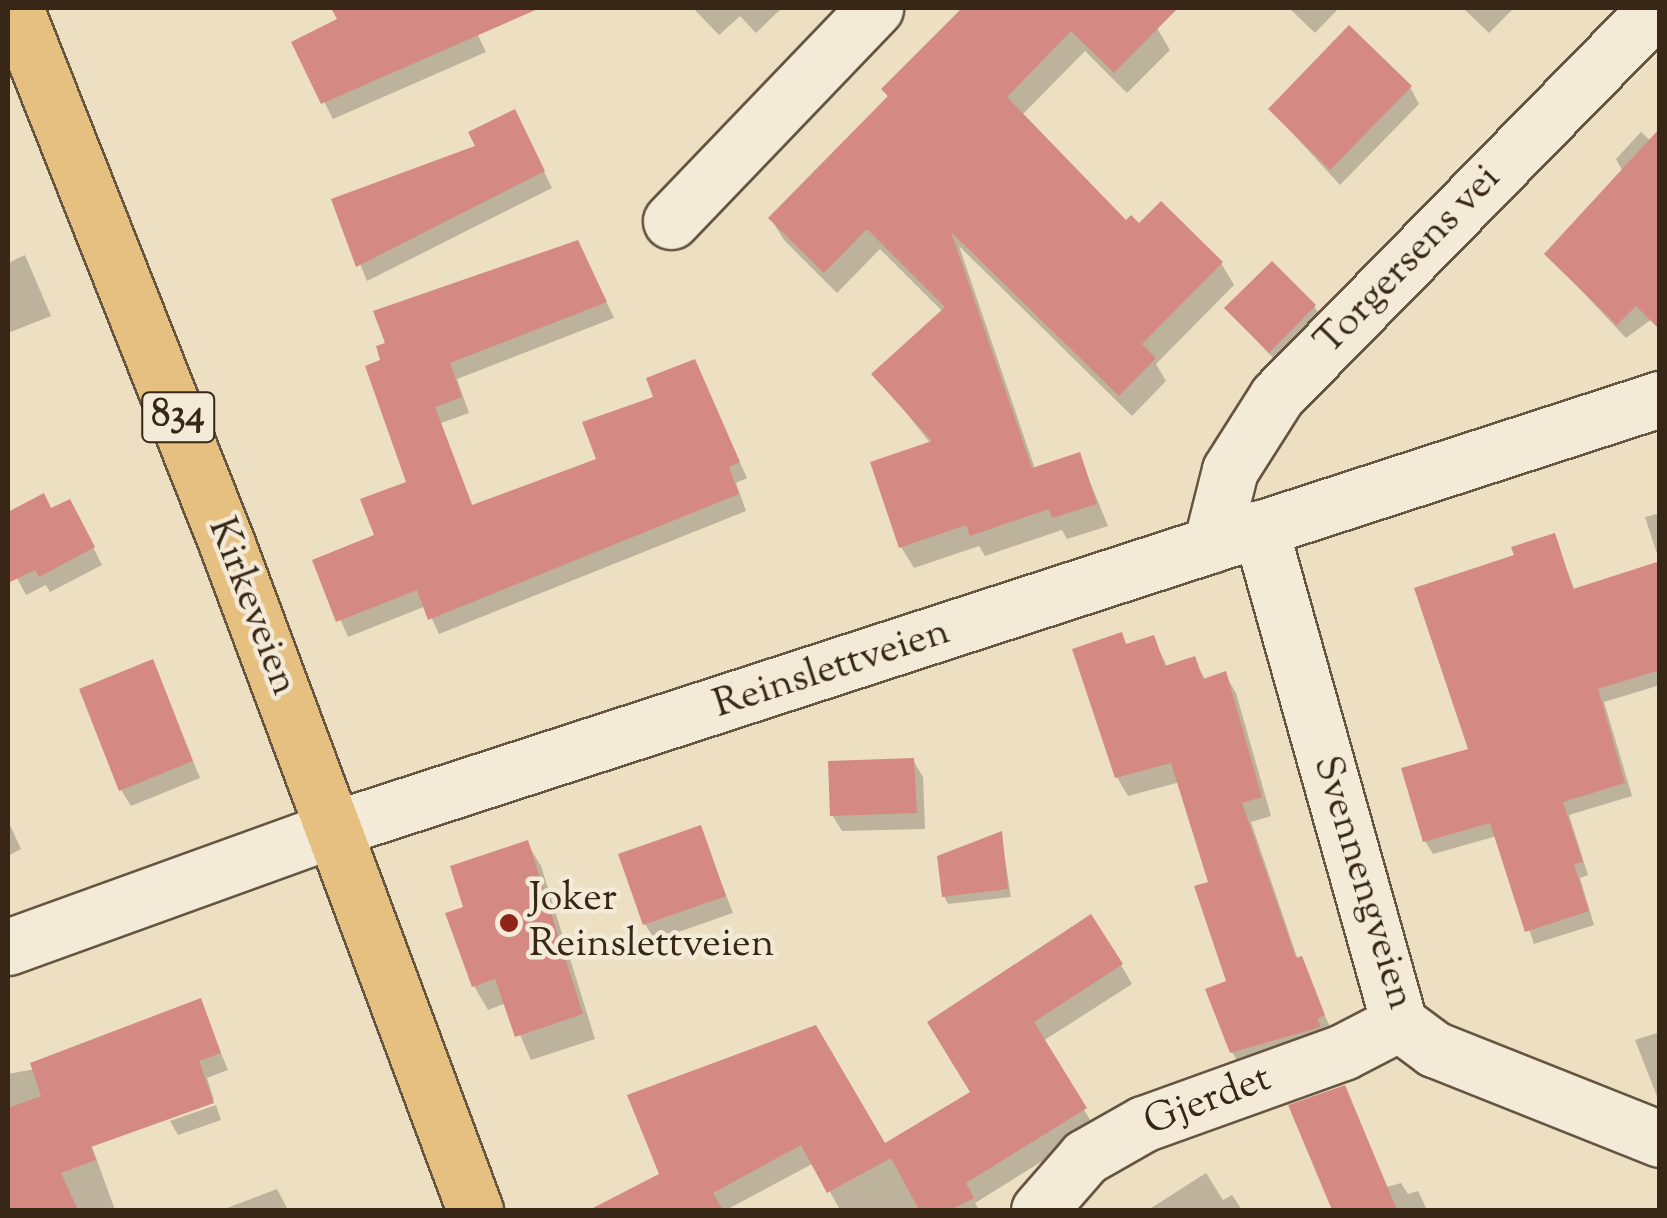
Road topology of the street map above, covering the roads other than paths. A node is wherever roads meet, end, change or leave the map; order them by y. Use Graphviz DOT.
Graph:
graph roads {
  1 [pos="15,8"];
  2 [pos="875,8"];
  3 [pos="1657,8"];
  4 [pos="671,221"];
  5 [pos="1660,399"];
  6 [pos="1235,536"];
  7 [pos="334,828"];
  8 [pos="8,946"];
  9 [pos="1399,1023"];
  10 [pos="1660,1139"];
  11 [pos="476,1210"];
  12 [pos="1039,1210"];
  1 -- 7 [label="main road, Kirkeveien / 834"];
  2 -- 4 [label="street"];
  3 -- 6 [label="street, Torgersens vei"];
  5 -- 6 [label="street, Reinslettveien"];
  6 -- 7 [label="street, Reinslettveien"];
  6 -- 9 [label="street, Svennengveien"];
  7 -- 8 [label="street, Reinslettveien"];
  7 -- 11 [label="main road, Kirkeveien / 834"];
  9 -- 10 [label="street, Svennengveien"];
  9 -- 12 [label="street, Gjerdet"];
}
